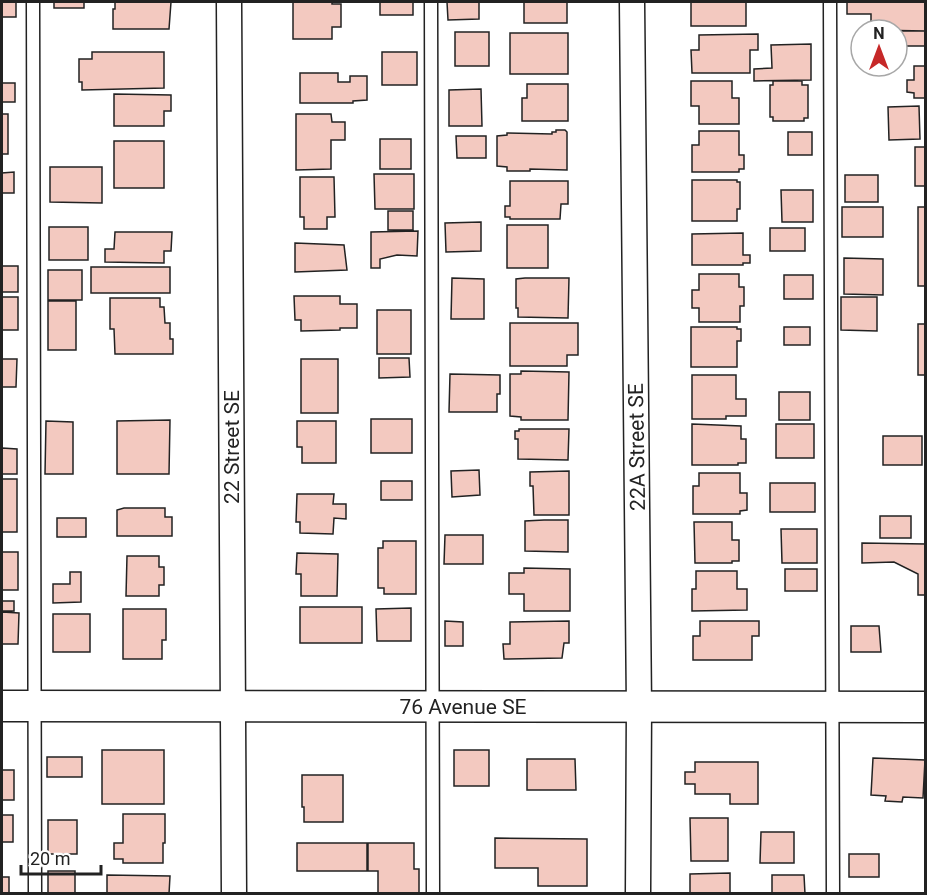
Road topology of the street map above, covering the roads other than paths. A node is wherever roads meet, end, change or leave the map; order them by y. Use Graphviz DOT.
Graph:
graph roads {
  1 [pos="33,2"];
  2 [pos="229,2"];
  3 [pos="431,2"];
  4 [pos="632,2"];
  5 [pos="830,2"];
  6 [pos="2,706"];
  7 [pos="36,706"];
  8 [pos="233,706"];
  9 [pos="433,707"];
  10 [pos="639,707"];
  11 [pos="833,707"];
  12 [pos="926,707"];
  13 [pos="35,894"];
  14 [pos="234,894"];
  15 [pos="434,894"];
  16 [pos="638,894"];
  17 [pos="833,894"];
  1 -- 7 [label="lane"];
  2 -- 8 [label="street, 22 Street SE"];
  3 -- 9 [label="lane"];
  4 -- 10 [label="street, 22A Street SE"];
  5 -- 11 [label="lane"];
  6 -- 7 [label="street, 76 Avenue SE"];
  7 -- 8 [label="street, 76 Avenue SE"];
  7 -- 13 [label="lane"];
  8 -- 9 [label="street, 76 Avenue SE"];
  8 -- 14 [label="street, 22 Street SE"];
  9 -- 10 [label="street, 76 Avenue SE"];
  9 -- 15 [label="lane"];
  10 -- 11 [label="street, 76 Avenue SE"];
  10 -- 16 [label="street, 22A Street SE"];
  11 -- 12 [label="street, 76 Avenue SE"];
  11 -- 17 [label="lane"];
}
